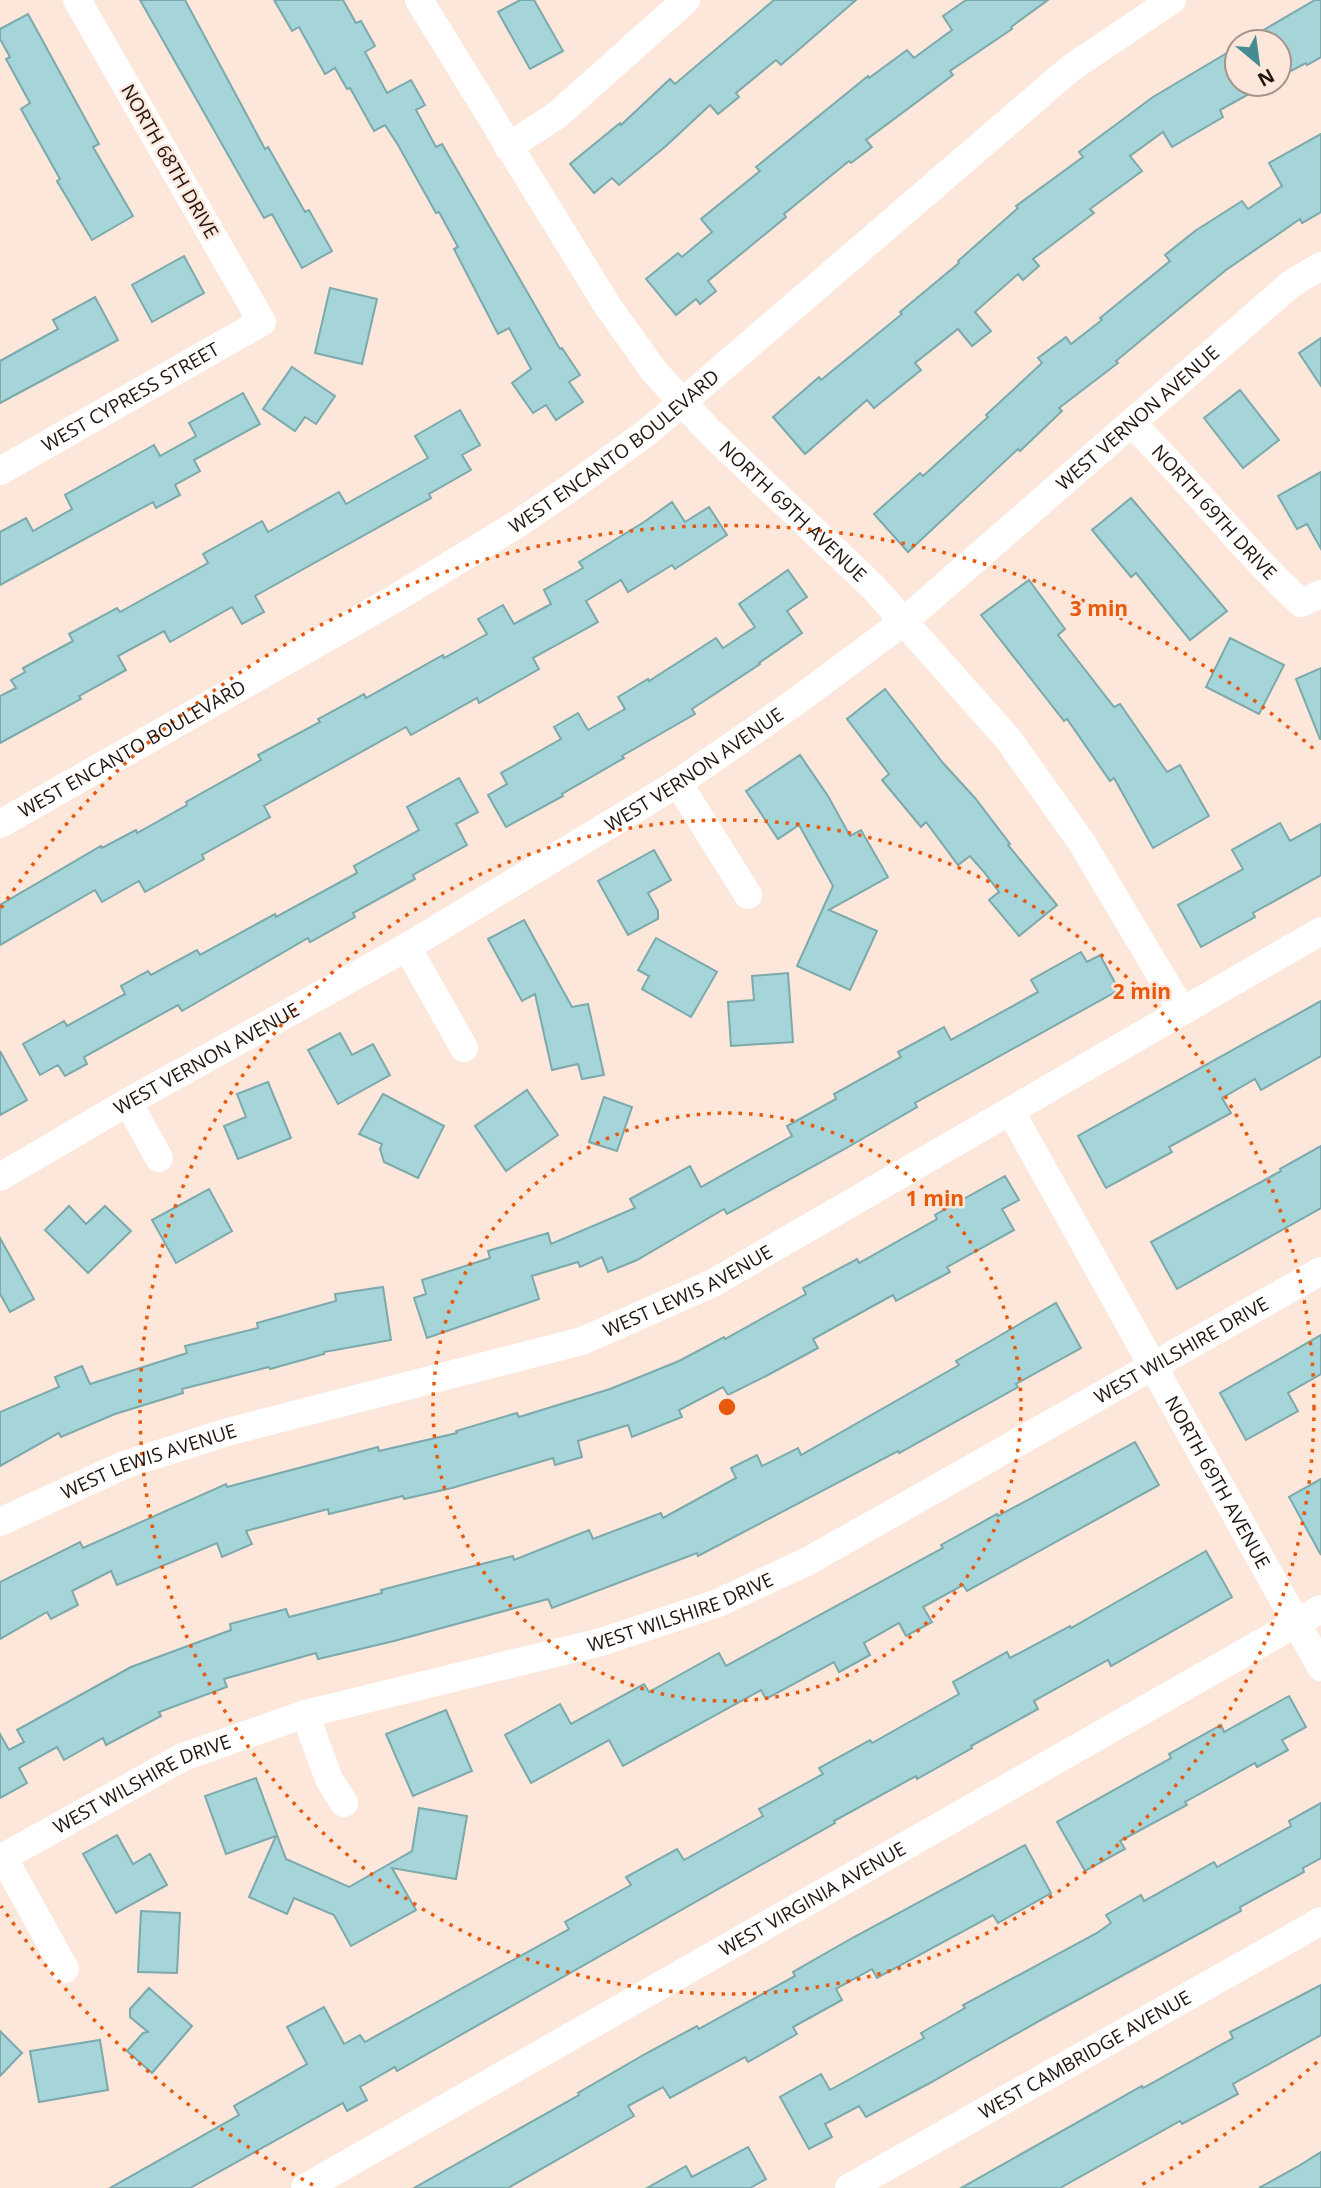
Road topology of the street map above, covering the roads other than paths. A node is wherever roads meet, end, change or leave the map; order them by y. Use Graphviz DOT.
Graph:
graph roads {
  1 [pos="77,0"];
  2 [pos="419,0"];
  3 [pos="686,0"];
  4 [pos="1172,0"];
  5 [pos="508,147"];
  6 [pos="1321,266"];
  7 [pos="262,322"];
  8 [pos="683,402"];
  9 [pos="1130,422"];
  10 [pos="0,471"];
  11 [pos="1311,598"];
  12 [pos="903,622"];
  13 [pos="678,783"];
  14 [pos="0,824"];
  15 [pos="748,895"];
  16 [pos="1321,931"];
  17 [pos="407,947"];
  18 [pos="1182,1011"];
  19 [pos="464,1048"];
  20 [pos="128,1102"];
  21 [pos="1011,1112"];
  22 [pos="159,1158"];
  23 [pos="0,1177"];
  24 [pos="1321,1271"];
  25 [pos="1152,1367"];
  26 [pos="0,1522"];
  27 [pos="1309,1616"];
  28 [pos="1321,1667"];
  29 [pos="305,1714"];
  30 [pos="344,1803"];
  31 [pos="1,1858"];
  32 [pos="1321,1921"];
  33 [pos="65,1969"];
  34 [pos="305,2188"];
  35 [pos="849,2188"];
  1 -- 7 [label="street, NORTH 68TH DRIVE"];
  2 -- 5 [label="street, NORTH 69TH AVENUE"];
  3 -- 5 [label="street"];
  4 -- 8 [label="street, WEST ENCANTO BOULEVARD"];
  5 -- 8 [label="street, NORTH 69TH AVENUE"];
  6 -- 9 [label="street, WEST VERNON AVENUE"];
  7 -- 10 [label="street, WEST CYPRESS STREET"];
  8 -- 12 [label="street, NORTH 69TH AVENUE"];
  8 -- 14 [label="street, WEST ENCANTO BOULEVARD"];
  9 -- 11 [label="street, NORTH 69TH DRIVE"];
  9 -- 12 [label="street, WEST VERNON AVENUE"];
  12 -- 13 [label="street, WEST VERNON AVENUE"];
  12 -- 18 [label="street, NORTH 69TH AVENUE"];
  13 -- 15 [label="street"];
  13 -- 17 [label="street, WEST VERNON AVENUE"];
  16 -- 18 [label="street, WEST LEWIS AVENUE"];
  17 -- 19 [label="street"];
  17 -- 20 [label="street, WEST VERNON AVENUE"];
  18 -- 21 [label="street, WEST LEWIS AVENUE"];
  20 -- 22 [label="street"];
  20 -- 23 [label="street, WEST VERNON AVENUE"];
  21 -- 25 [label="street, NORTH 69TH AVENUE"];
  21 -- 26 [label="street, WEST LEWIS AVENUE"];
  24 -- 25 [label="street, WEST WILSHIRE DRIVE"];
  25 -- 27 [label="street, NORTH 69TH AVENUE"];
  25 -- 29 [label="street, WEST WILSHIRE DRIVE"];
  27 -- 28 [label="street, NORTH 69TH AVENUE"];
  27 -- 34 [label="street, WEST VIRGINIA AVENUE"];
  29 -- 30 [label="street"];
  29 -- 31 [label="street, WEST WILSHIRE DRIVE"];
  31 -- 33 [label="street"];
  32 -- 35 [label="street, WEST CAMBRIDGE AVENUE"];
}
